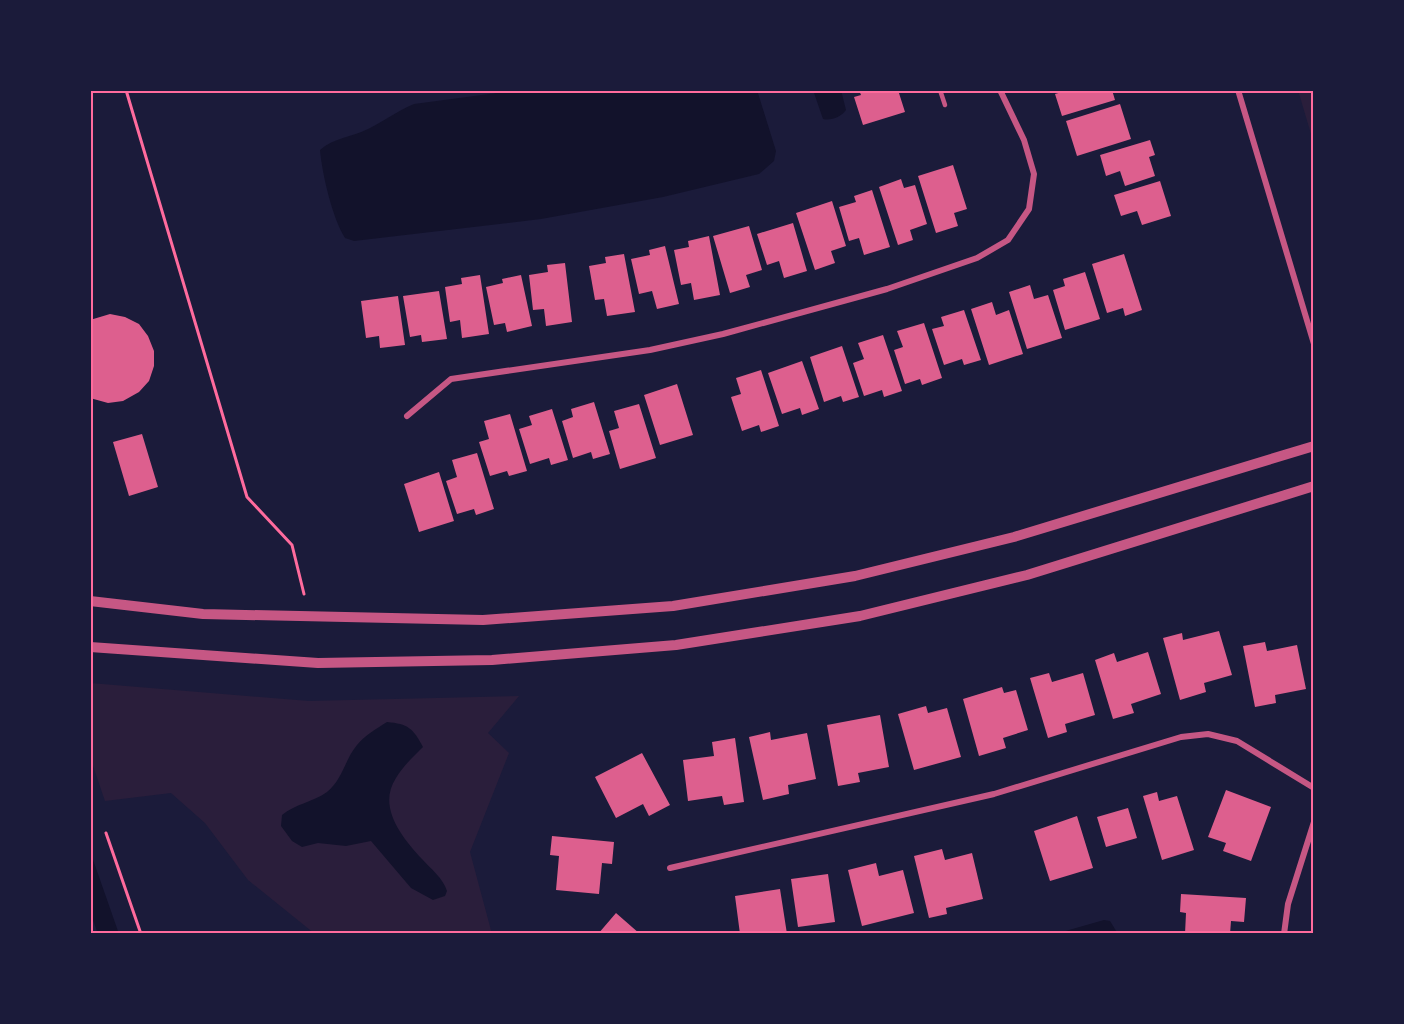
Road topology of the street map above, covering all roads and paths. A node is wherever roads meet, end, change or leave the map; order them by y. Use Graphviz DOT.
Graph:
graph roads {
  1 [pos="126,90"];
  2 [pos="940,90"];
  3 [pos="1000,90"];
  4 [pos="1238,90"];
  5 [pos="945,105"];
  6 [pos="1314,344"];
  7 [pos="407,416"];
  8 [pos="1314,446"];
  9 [pos="1314,486"];
  10 [pos="304,594"];
  11 [pos="90,601"];
  12 [pos="90,647"];
  13 [pos="1314,788"];
  14 [pos="1314,822"];
  15 [pos="106,833"];
  16 [pos="670,868"];
  17 [pos="141,934"];
  18 [pos="1284,934"];
  1 -- 10 [label="path"];
  2 -- 5 [label="lane"];
  3 -- 7 [label="street"];
  4 -- 6 [label="street"];
  8 -- 11 [label="street"];
  9 -- 12 [label="street"];
  13 -- 16 [label="street"];
  14 -- 18 [label="street"];
  15 -- 17 [label="path"];
}
